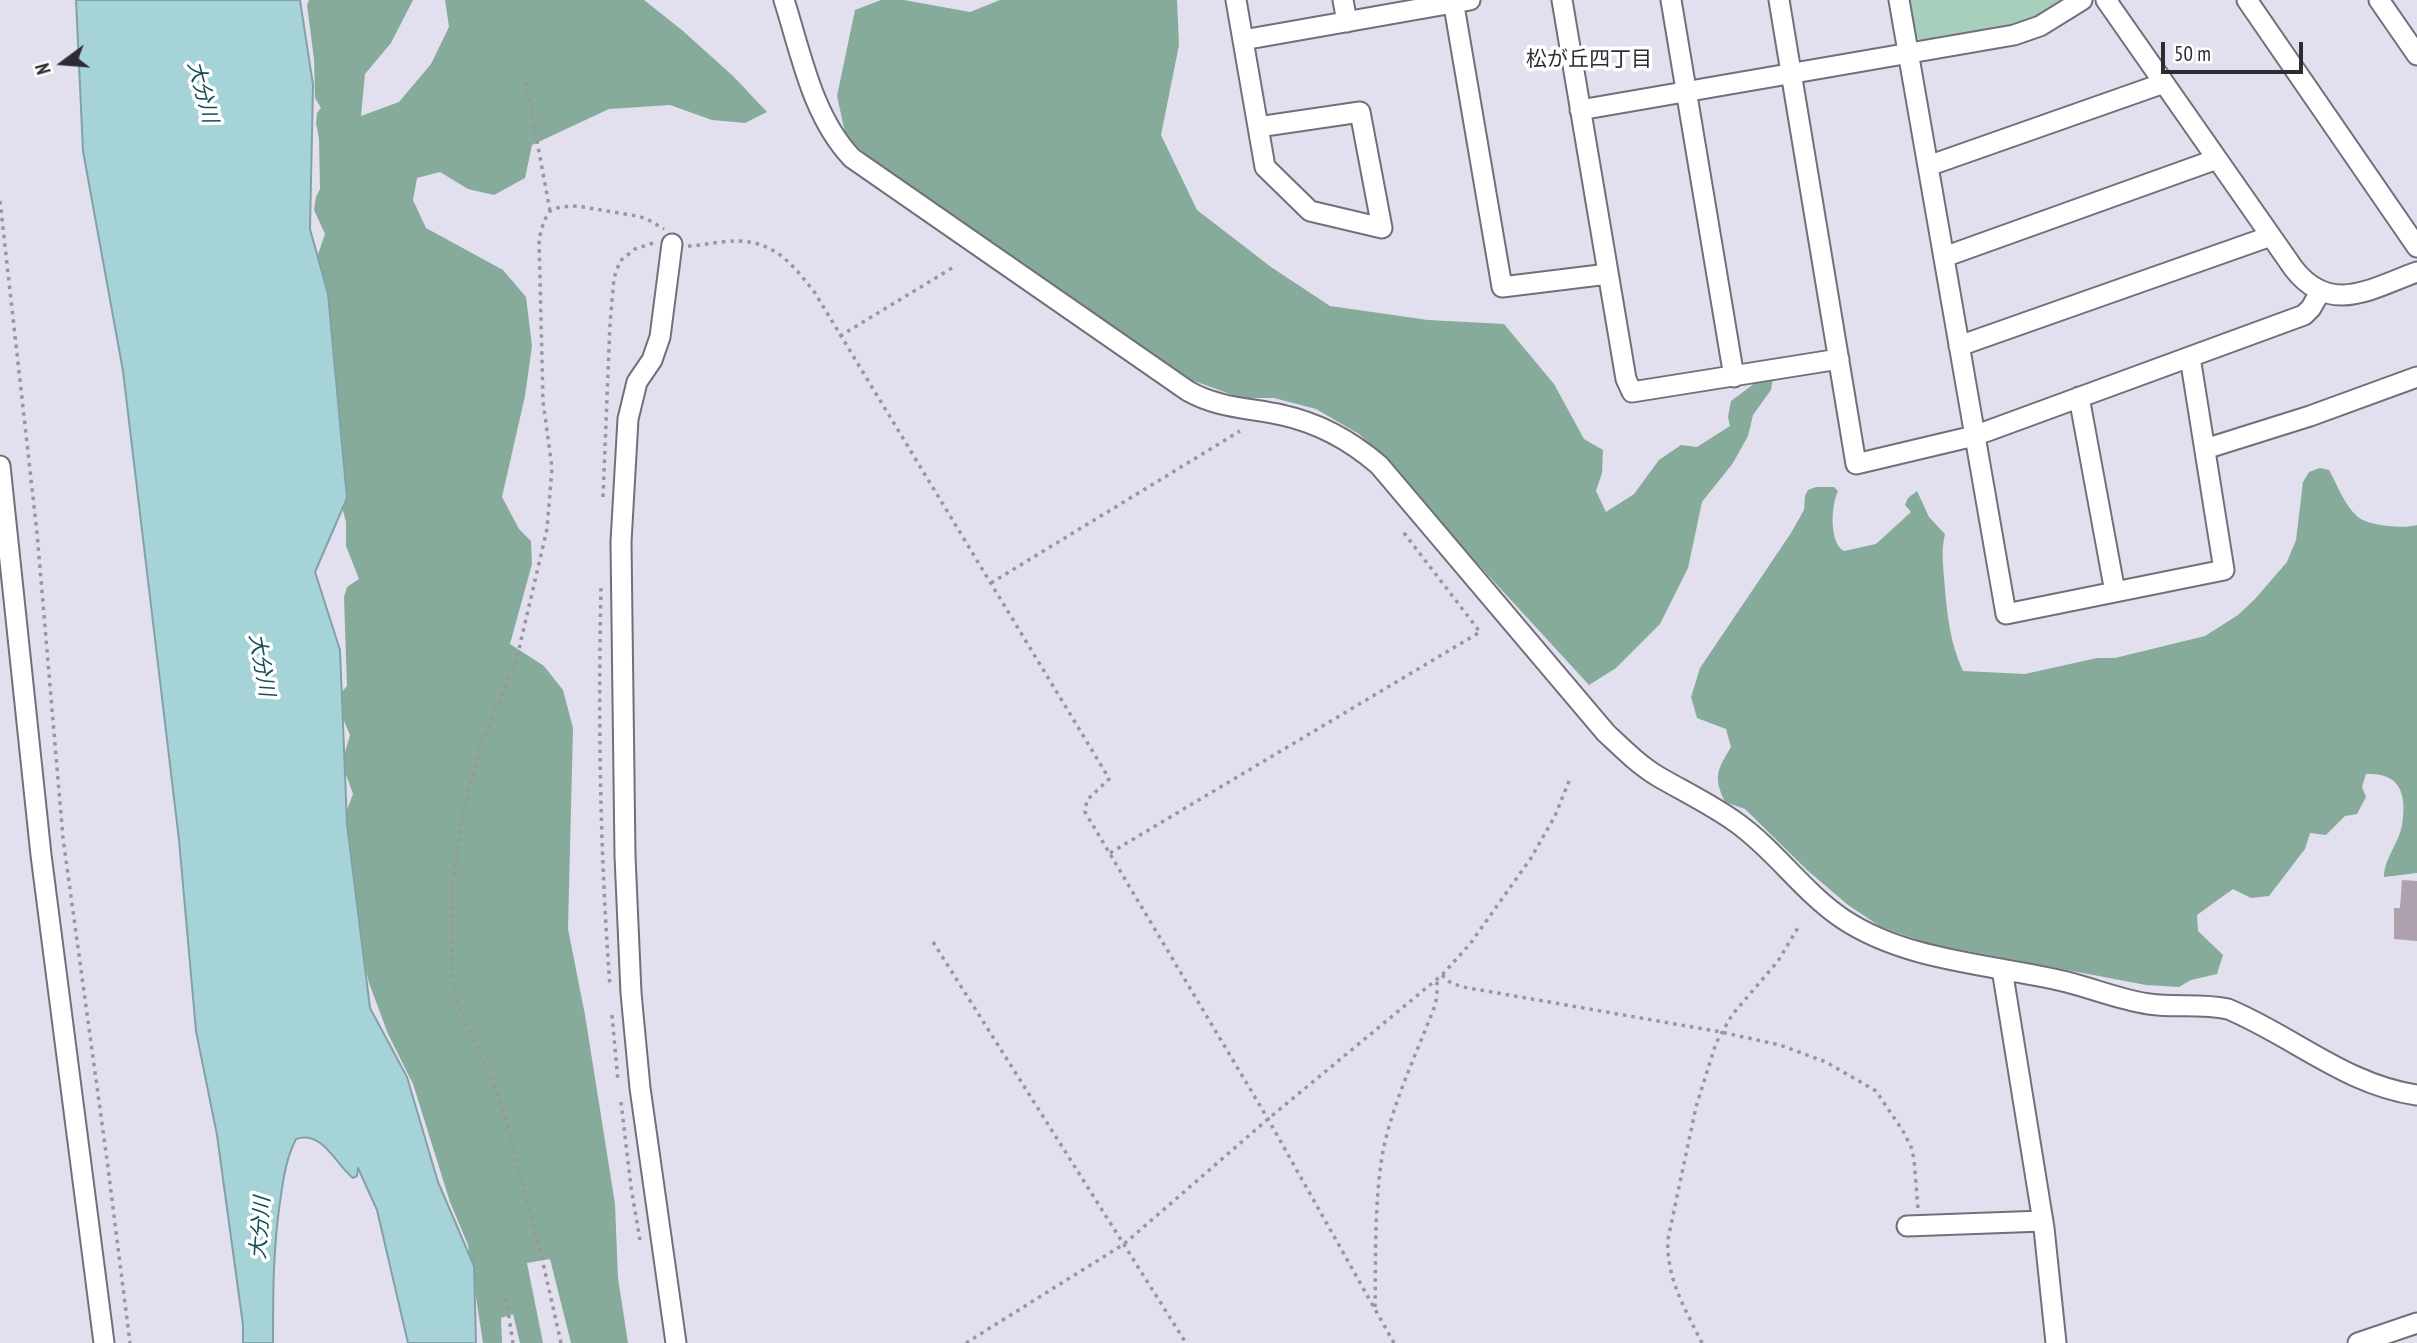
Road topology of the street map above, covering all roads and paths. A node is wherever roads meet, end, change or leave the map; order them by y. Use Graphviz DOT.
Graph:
graph roads {
  1 [pos="784,0"];
  2 [pos="1236,0"];
  3 [pos="1343,0"];
  4 [pos="1562,0"];
  5 [pos="1671,0"];
  6 [pos="1779,0"];
  7 [pos="1899,0"];
  8 [pos="2082,0"];
  9 [pos="2106,0"];
  10 [pos="2247,0"];
  11 [pos="2379,0"];
  12 [pos="1458,1"];
  13 [pos="1347,22"];
  14 [pos="1242,40"];
  15 [pos="1908,53"];
  16 [pos="2417,55"];
  17 [pos="1791,73"];
  18 [pos="526,82"];
  19 [pos="2164,83"];
  20 [pos="1687,91"];
  21 [pos="1580,110"];
  22 [pos="1258,127"];
  23 [pos="2217,159"];
  24 [pos="1928,166"];
  25 [pos="0,201"];
  26 [pos="550,211"];
  27 [pos="2271,236"];
  28 [pos="672,244"];
  29 [pos="2417,247"];
  30 [pos="1944,257"];
  31 [pos="952,268"];
  32 [pos="2417,272"];
  33 [pos="1608,275"];
  34 [pos="2320,292"];
  35 [pos="840,336"];
  36 [pos="1959,346"];
  37 [pos="2190,356"];
  38 [pos="1839,359"];
  39 [pos="1734,377"];
  40 [pos="2417,377"];
  41 [pos="2079,397"];
  42 [pos="1240,431"];
  43 [pos="1974,436"];
  44 [pos="2205,449"];
  45 [pos="0,466"];
  46 [pos="603,499"];
  47 [pos="1401,529"];
  48 [pos="601,577"];
  49 [pos="990,583"];
  50 [pos="2115,592"];
  51 [pos="1569,781"];
  52 [pos="1110,853"];
  53 [pos="1799,926"];
  54 [pos="933,942"];
  55 [pos="2002,969"];
  56 [pos="1442,975"];
  57 [pos="1437,980"];
  58 [pos="610,989"];
  59 [pos="612,1015"];
  60 [pos="1721,1032"];
  61 [pos="2417,1095"];
  62 [pos="1268,1119"];
  63 [pos="2043,1221"];
  64 [pos="1913,1225"];
  65 [pos="640,1240"];
  66 [pos="1124,1244"];
  67 [pos="506,1297"];
  68 [pos="1375,1308"];
  69 [pos="2417,1323"];
  70 [pos="104,1343"];
  71 [pos="130,1343"];
  72 [pos="513,1343"];
  73 [pos="561,1343"];
  74 [pos="676,1343"];
  75 [pos="966,1343"];
  76 [pos="1186,1343"];
  77 [pos="1394,1343"];
  78 [pos="1702,1343"];
  79 [pos="2056,1343"];
  80 [pos="2358,1343"];
  1 -- 55 [label="street"];
  2 -- 14 [label="street"];
  3 -- 13 [label="street"];
  4 -- 21 [label="street"];
  5 -- 20 [label="street"];
  6 -- 17 [label="street"];
  7 -- 15 [label="street"];
  8 -- 15 [label="street"];
  9 -- 19 [label="street"];
  10 -- 29 [label="street"];
  11 -- 16 [label="street"];
  12 -- 13 [label="street"];
  12 -- 33 [label="street"];
  13 -- 14 [label="street"];
  14 -- 22 [label="street"];
  15 -- 17 [label="street"];
  15 -- 24 [label="street"];
  17 -- 20 [label="street"];
  17 -- 38 [label="street"];
  18 -- 26 [label="path"];
  19 -- 23 [label="street"];
  19 -- 24 [label="street"];
  20 -- 21 [label="street"];
  20 -- 39 [label="street"];
  21 -- 33 [label="street"];
  22 -- 22 [label="street"];
  23 -- 27 [label="street"];
  23 -- 30 [label="street"];
  24 -- 30 [label="street"];
  25 -- 71 [label="path"];
  26 -- 28 [label="path"];
  26 -- 73 [label="path"];
  27 -- 34 [label="street"];
  27 -- 36 [label="street"];
  28 -- 35 [label="path"];
  28 -- 46 [label="path"];
  28 -- 74 [label="street"];
  30 -- 36 [label="street"];
  31 -- 35 [label="path"];
  32 -- 34 [label="street"];
  33 -- 39 [label="street"];
  34 -- 37 [label="street"];
  35 -- 49 [label="path"];
  36 -- 43 [label="street"];
  37 -- 41 [label="street"];
  37 -- 44 [label="street"];
  38 -- 39 [label="street"];
  38 -- 43 [label="street"];
  40 -- 44 [label="street"];
  41 -- 43 [label="street"];
  41 -- 50 [label="street"];
  42 -- 49 [label="path"];
  43 -- 50 [label="street"];
  44 -- 50 [label="street"];
  45 -- 70 [label="street"];
  47 -- 52 [label="path"];
  48 -- 58 [label="path"];
  49 -- 52 [label="path"];
  51 -- 56 [label="path"];
  52 -- 62 [label="path"];
  53 -- 60 [label="path"];
  54 -- 66 [label="path"];
  55 -- 61 [label="street"];
  55 -- 63 [label="street"];
  56 -- 57 [label="path"];
  56 -- 60 [label="path"];
  57 -- 62 [label="path"];
  57 -- 68 [label="path"];
  59 -- 65 [label="path"];
  60 -- 64 [label="path"];
  60 -- 78 [label="path"];
  62 -- 66 [label="path"];
  62 -- 68 [label="path"];
  63 -- 64 [label="street"];
  63 -- 79 [label="street"];
  66 -- 75 [label="path"];
  66 -- 76 [label="path"];
  67 -- 72 [label="path"];
  68 -- 77 [label="path"];
  69 -- 80 [label="street"];
}
